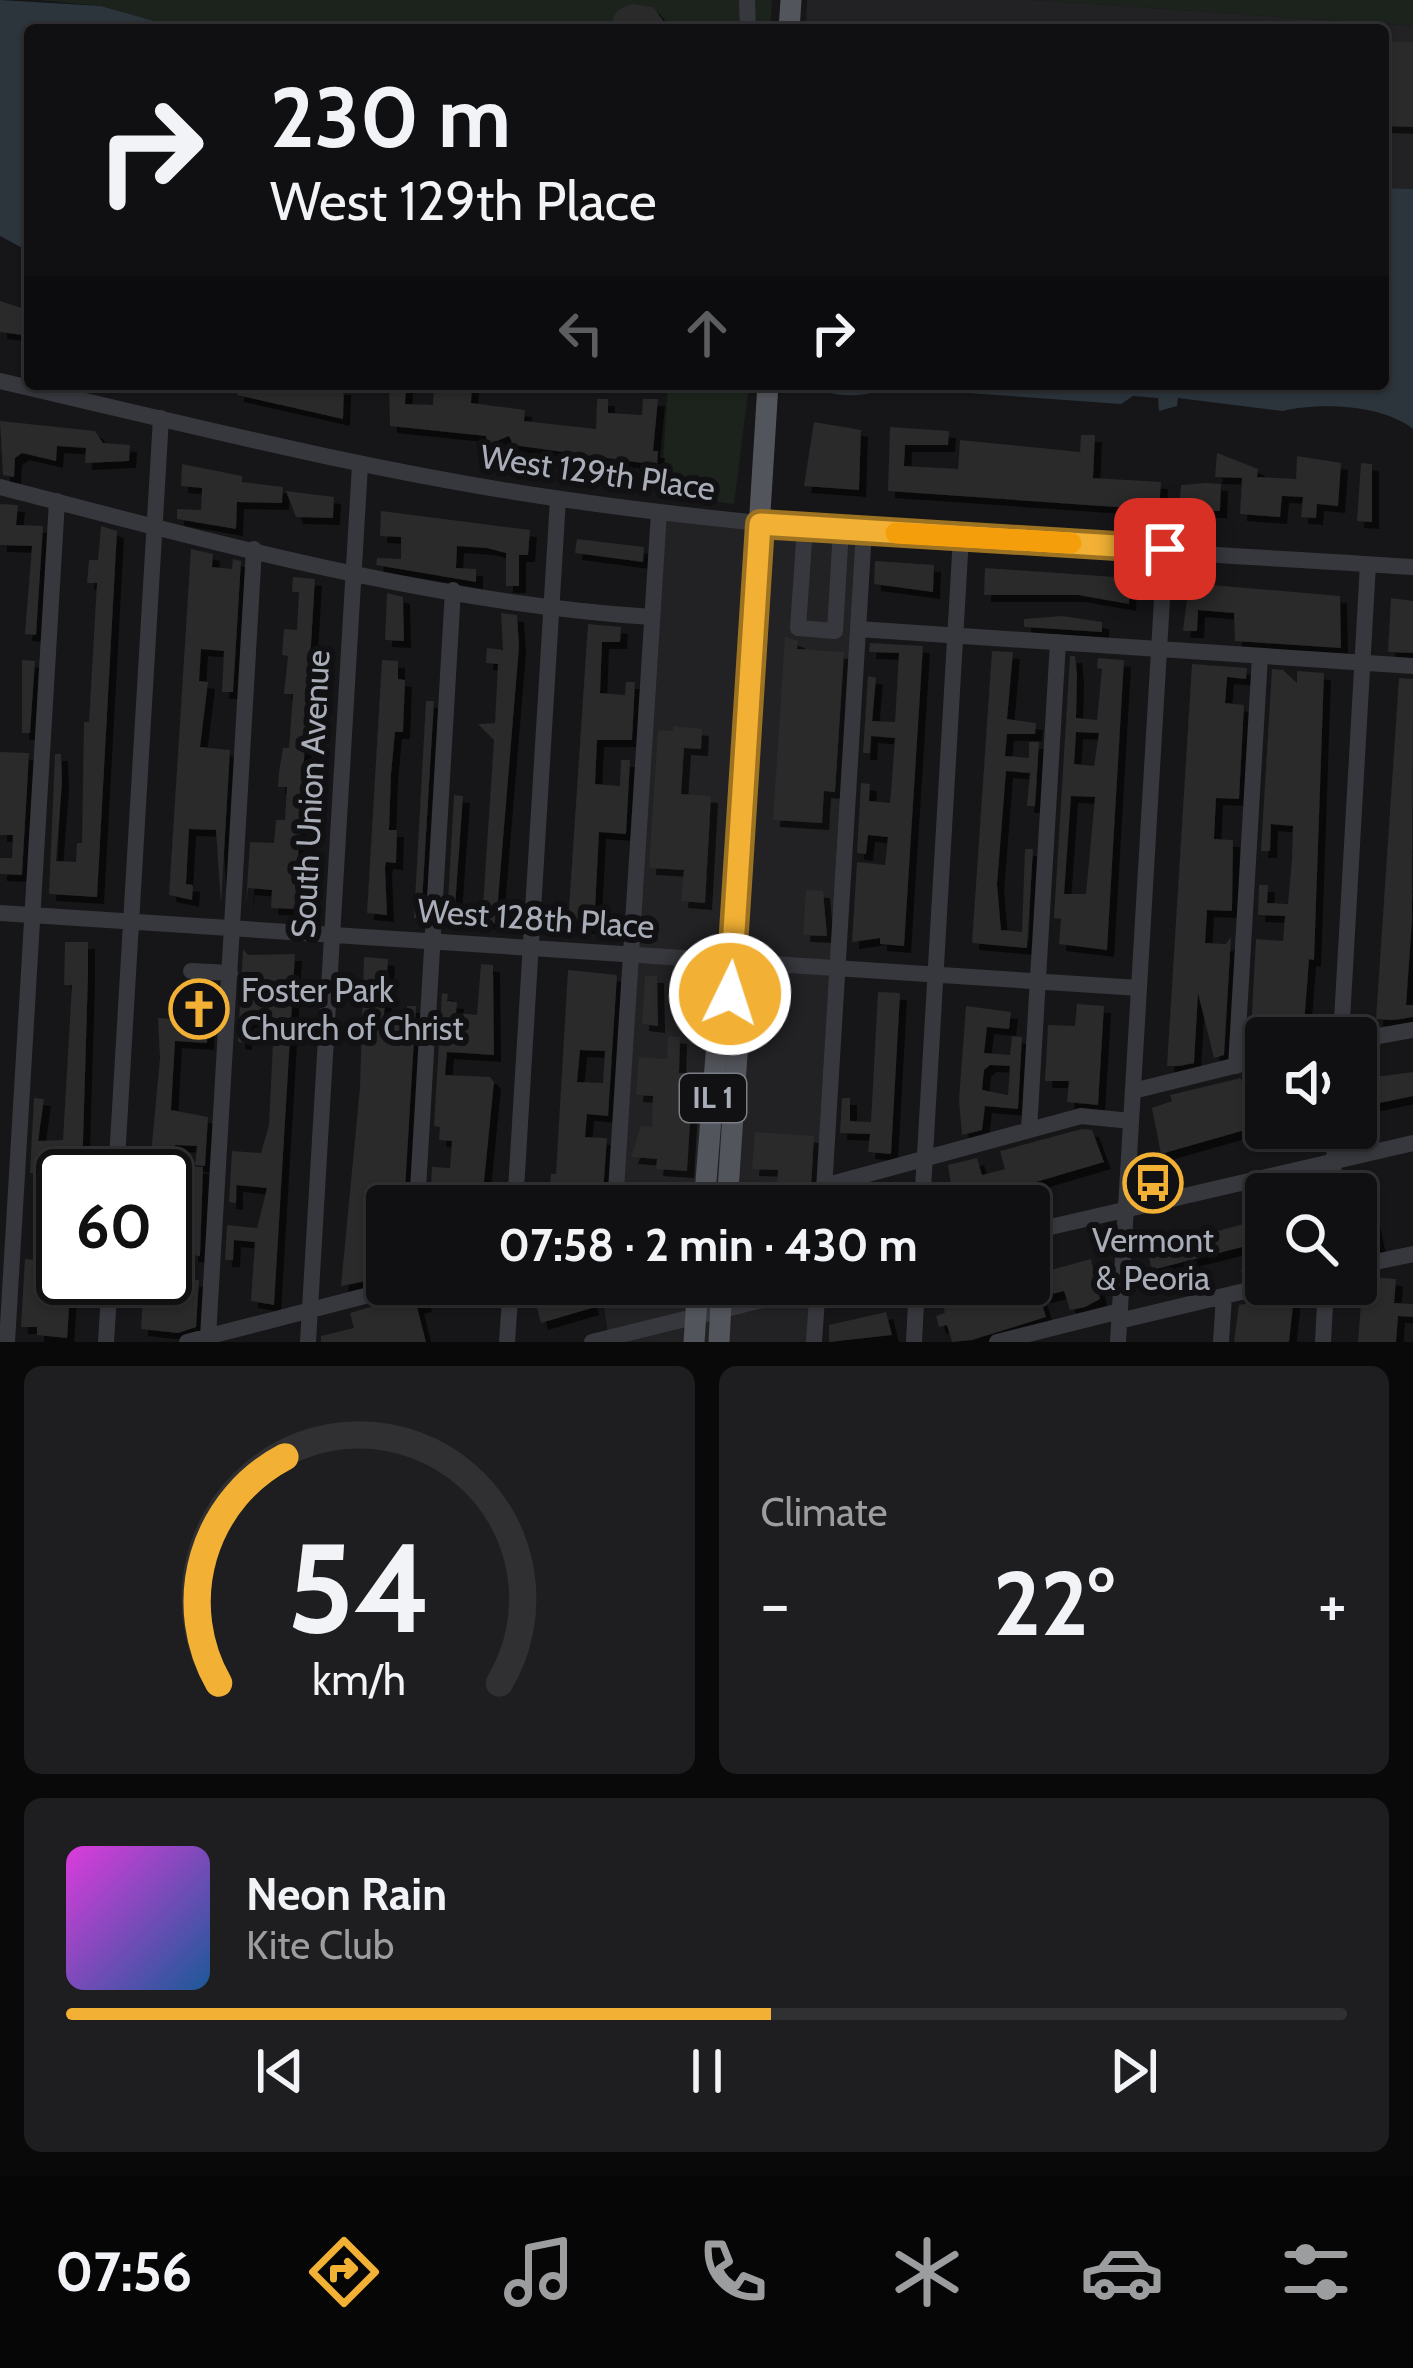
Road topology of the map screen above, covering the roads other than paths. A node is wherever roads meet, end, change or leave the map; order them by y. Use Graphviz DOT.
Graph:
graph roads {
  1 [pos="39,390"];
  2 [pos="769,390"];
  3 [pos="161,418"];
  4 [pos="360,465"];
  5 [pos="0,487"];
  6 [pos="558,499"];
  7 [pos="57,502"];
  8 [pos="658,512"];
  9 [pos="155,524"];
  10 [pos="760,524"];
  11 [pos="806,527"];
  12 [pos="841,529"];
  13 [pos="864,531"];
  14 [pos="962,537"];
  15 [pos="254,548"];
  16 [pos="1165,549"];
  17 [pos="1368,564"];
  18 [pos="1413,568"];
  19 [pos="353,573"];
  20 [pos="453,590"];
  21 [pos="552,608"];
  22 [pos="652,617"];
  23 [pos="858,629"];
  24 [pos="956,636"];
  25 [pos="1058,642"];
  26 [pos="1159,649"];
  27 [pos="1260,656"];
  28 [pos="1363,663"];
  29 [pos="1413,666"];
  30 [pos="0,913"];
  31 [pos="32,915"];
  32 [pos="131,922"];
  33 [pos="232,928"];
  34 [pos="332,934"];
  35 [pos="433,941"];
  36 [pos="531,947"];
  37 [pos="631,954"];
  38 [pos="733,961"];
  39 [pos="837,968"];
  40 [pos="191,971"];
  41 [pos="230,974"];
  42 [pos="936,974"];
  43 [pos="1038,981"];
  44 [pos="1139,988"];
  45 [pos="730,994"];
  46 [pos="1342,1017"];
  47 [pos="1413,1030"];
  48 [pos="1377,1036"];
  49 [pos="1245,1064"];
  50 [pos="1236,1066"];
  51 [pos="1133,1090"];
  52 [pos="1131,1121"];
  53 [pos="1029,1130"];
  54 [pos="1413,1143"];
  55 [pos="118,1149"];
  56 [pos="1335,1149"];
  57 [pos="1334,1158"];
  58 [pos="925,1160"];
  59 [pos="1333,1173"];
  60 [pos="418,1185"];
  61 [pos="516,1185"];
  62 [pos="617,1185"];
  63 [pos="706,1185"];
  64 [pos="728,1185"];
  65 [pos="824,1185"];
  66 [pos="828,1185"];
  67 [pos="923,1185"];
  68 [pos="1126,1207"];
  69 [pos="1050,1227"];
  70 [pos="1413,1254"];
  71 [pos="1377,1262"];
  72 [pos="1245,1291"];
  73 [pos="366,1296"];
  74 [pos="1223,1296"];
  75 [pos="108,1305"];
  76 [pos="510,1305"];
  77 [pos="697,1305"];
  78 [pos="721,1305"];
  79 [pos="738,1305"];
  80 [pos="819,1305"];
  81 [pos="916,1305"];
  82 [pos="1325,1305"];
  83 [pos="721,1309"];
  84 [pos="310,1310"];
  85 [pos="696,1316"];
  86 [pos="1120,1316"];
  87 [pos="208,1336"];
  88 [pos="1009,1340"];
  89 [pos="600,1341"];
  90 [pos="7,1342"];
  91 [pos="106,1342"];
  92 [pos="187,1342"];
  93 [pos="308,1342"];
  94 [pos="507,1342"];
  95 [pos="694,1342"];
  96 [pos="719,1342"];
  97 [pos="814,1342"];
  98 [pos="914,1342"];
  99 [pos="1118,1342"];
  100 [pos="1221,1342"];
  101 [pos="1323,1342"];
  1 -- 3 [label="street, West 129th Place"];
  2 -- 10 [label="main road, IL 1"];
  3 -- 4 [label="street, West 129th Place"];
  3 -- 9 [label="street"];
  4 -- 6 [label="street, West 129th Place"];
  4 -- 19 [label="street, South Union Avenue"];
  5 -- 7 [label="street"];
  6 -- 8 [label="street, West 129th Place"];
  6 -- 21 [label="street"];
  7 -- 9 [label="street"];
  7 -- 31 [label="street"];
  8 -- 10 [label="street, West 129th Place"];
  8 -- 22 [label="street"];
  9 -- 15 [label="street"];
  9 -- 32 [label="street"];
  10 -- 11 [label="street, West 129th Place"];
  10 -- 38 [label="main road, IL 1"];
  11 -- 12 [label="street, West 129th Place"];
  11 -- 12 [label="street"];
  12 -- 13 [label="street, West 129th Place"];
  13 -- 14 [label="street, West 129th Place"];
  13 -- 23 [label="street"];
  14 -- 16 [label="street, West 129th Place"];
  14 -- 24 [label="street"];
  15 -- 19 [label="street"];
  15 -- 33 [label="street"];
  16 -- 17 [label="street, West 129th Place"];
  16 -- 26 [label="street"];
  17 -- 18 [label="street, West 129th Place"];
  17 -- 28 [label="street"];
  19 -- 20 [label="street"];
  19 -- 34 [label="street, South Union Avenue"];
  20 -- 21 [label="street"];
  20 -- 35 [label="street"];
  21 -- 22 [label="street"];
  21 -- 36 [label="street"];
  22 -- 37 [label="street"];
  23 -- 24 [label="street"];
  23 -- 39 [label="street"];
  24 -- 25 [label="street"];
  24 -- 42 [label="street"];
  25 -- 26 [label="street"];
  25 -- 43 [label="street"];
  26 -- 27 [label="street"];
  26 -- 44 [label="street"];
  27 -- 28 [label="street"];
  27 -- 50 [label="street"];
  28 -- 29 [label="street"];
  28 -- 46 [label="street"];
  30 -- 31 [label="street, West 128th Place"];
  31 -- 32 [label="street, West 128th Place"];
  31 -- 90 [label="street"];
  32 -- 33 [label="street, West 128th Place"];
  32 -- 55 [label="street"];
  33 -- 34 [label="street, West 128th Place"];
  33 -- 41 [label="street"];
  34 -- 35 [label="street, West 128th Place"];
  34 -- 84 [label="street, South Union Avenue"];
  35 -- 36 [label="street, West 128th Place"];
  35 -- 60 [label="street"];
  36 -- 37 [label="street, West 128th Place"];
  36 -- 61 [label="street"];
  37 -- 38 [label="street, West 128th Place"];
  37 -- 62 [label="street"];
  38 -- 39 [label="street, West 128th Place"];
  38 -- 45 [label="main road, IL 1"];
  39 -- 42 [label="street, West 128th Place"];
  39 -- 65 [label="street"];
  40 -- 41 [label="street"];
  41 -- 87 [label="street"];
  42 -- 43 [label="street, West 128th Place"];
  42 -- 58 [label="street"];
  43 -- 44 [label="street, West 128th Place"];
  43 -- 53 [label="street"];
  44 -- 51 [label="street"];
  45 -- 63 [label="main road, IL 1"];
  45 -- 64 [label="main road"];
  47 -- 48 [label="street"];
  49 -- 50 [label="street"];
  50 -- 51 [label="street"];
  51 -- 52 [label="street"];
  52 -- 53 [label="street"];
  52 -- 68 [label="street"];
  53 -- 58 [label="street"];
  54 -- 57 [label="street"];
  56 -- 57 [label="street"];
  57 -- 59 [label="street"];
  57 -- 68 [label="street"];
  58 -- 66 [label="street"];
  58 -- 67 [label="street"];
  68 -- 69 [label="street"];
  68 -- 86 [label="street"];
  70 -- 71 [label="street"];
  72 -- 74 [label="street"];
  73 -- 84 [label="street"];
  74 -- 86 [label="street"];
  74 -- 100 [label="street"];
  75 -- 91 [label="street"];
  76 -- 94 [label="street"];
  77 -- 85 [label="main road"];
  78 -- 83 [label="main road"];
  79 -- 83 [label="street"];
  80 -- 97 [label="street"];
  81 -- 98 [label="street"];
  82 -- 101 [label="street"];
  83 -- 85 [label="street"];
  83 -- 96 [label="main road"];
  84 -- 87 [label="street"];
  84 -- 93 [label="street, South Union Avenue"];
  85 -- 89 [label="street"];
  85 -- 95 [label="main road"];
  86 -- 88 [label="street"];
  86 -- 99 [label="street"];
  87 -- 92 [label="street"];
}
